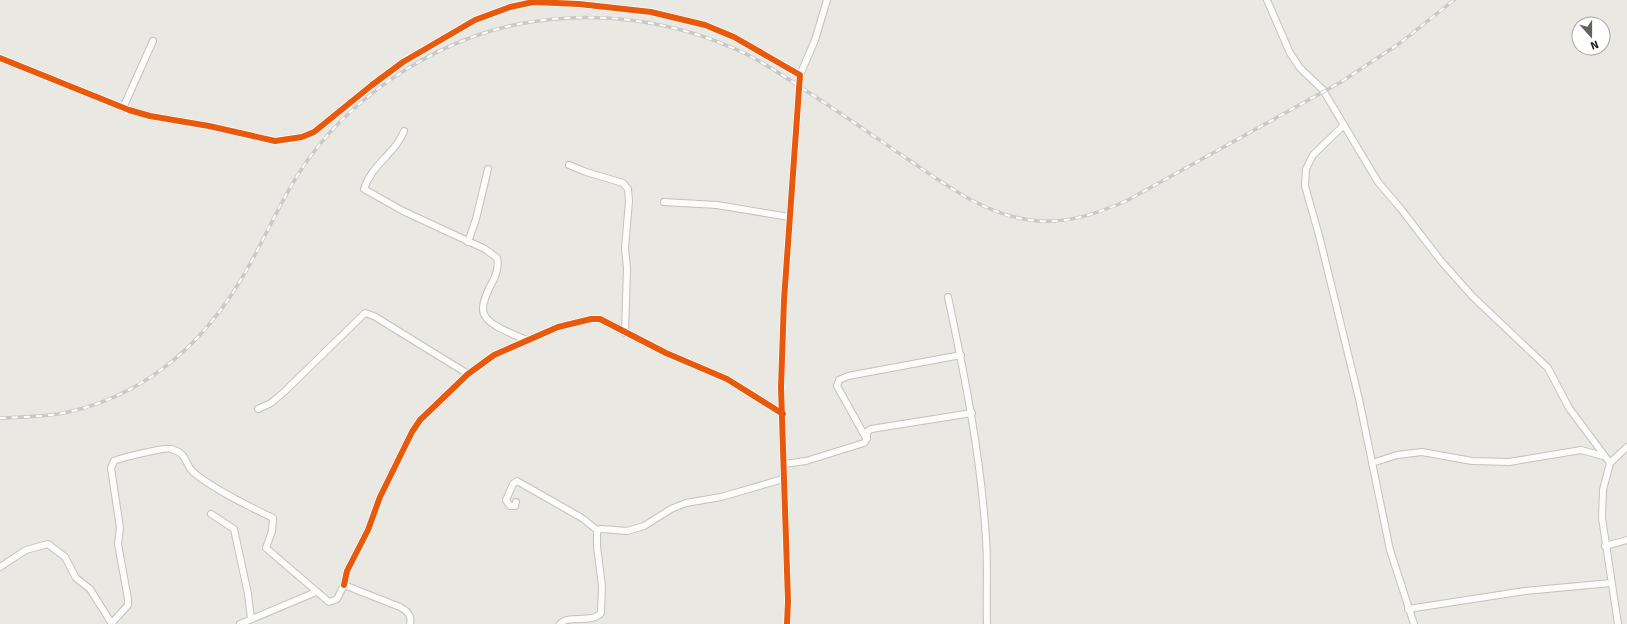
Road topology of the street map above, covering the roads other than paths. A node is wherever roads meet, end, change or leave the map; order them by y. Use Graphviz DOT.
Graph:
graph roads {
  1 [pos="827,0"];
  2 [pos="1267,0"];
  3 [pos="153,41"];
  4 [pos="0,58"];
  5 [pos="800,75"];
  6 [pos="123,108"];
  7 [pos="1344,125"];
  8 [pos="404,131"];
  9 [pos="569,165"];
  10 [pos="488,169"];
  11 [pos="664,202"];
  12 [pos="789,217"];
  13 [pos="468,242"];
  14 [pos="948,297"];
  15 [pos="625,333"];
  16 [pos="527,340"];
  17 [pos="961,355"];
  18 [pos="468,374"];
  19 [pos="258,409"];
  20 [pos="972,413"];
  21 [pos="782,414"];
  22 [pos="867,439"];
  23 [pos="1627,447"];
  24 [pos="1603,456"];
  25 [pos="1610,463"];
  26 [pos="784,464"];
  27 [pos="1372,464"];
  28 [pos="783,480"];
  29 [pos="516,502"];
  30 [pos="211,514"];
  31 [pos="598,530"];
  32 [pos="1627,540"];
  33 [pos="1605,546"];
  34 [pos="0,567"];
  35 [pos="1611,583"];
  36 [pos="344,586"];
  37 [pos="316,592"];
  38 [pos="1408,609"];
  39 [pos="251,620"];
  40 [pos="112,624"];
  41 [pos="240,624"];
  42 [pos="410,624"];
  43 [pos="560,624"];
  44 [pos="787,624"];
  45 [pos="987,624"];
  46 [pos="1414,624"];
  47 [pos="1618,624"];
  1 -- 5 [label="street"];
  2 -- 7 [label="street"];
  3 -- 6 [label="street"];
  4 -- 6 [label="street"];
  5 -- 6 [label="street"];
  5 -- 12 [label="street"];
  7 -- 24 [label="street"];
  7 -- 27 [label="street"];
  8 -- 13 [label="street"];
  9 -- 15 [label="street"];
  10 -- 13 [label="street"];
  11 -- 12 [label="street"];
  12 -- 21 [label="street"];
  13 -- 16 [label="street"];
  14 -- 17 [label="street"];
  15 -- 16 [label="street"];
  15 -- 21 [label="street"];
  16 -- 18 [label="street"];
  17 -- 20 [label="street"];
  17 -- 22 [label="street"];
  18 -- 19 [label="street"];
  18 -- 36 [label="street"];
  20 -- 22 [label="street"];
  20 -- 45 [label="street"];
  21 -- 26 [label="street"];
  22 -- 26 [label="street"];
  23 -- 25 [label="street"];
  24 -- 25 [label="street"];
  24 -- 27 [label="street"];
  25 -- 33 [label="street"];
  26 -- 28 [label="street"];
  27 -- 38 [label="street"];
  28 -- 31 [label="street"];
  28 -- 44 [label="street"];
  29 -- 31 [label="street"];
  30 -- 39 [label="street"];
  31 -- 43 [label="street"];
  32 -- 33 [label="street"];
  33 -- 35 [label="street"];
  34 -- 40 [label="street"];
  35 -- 38 [label="street"];
  35 -- 47 [label="street"];
  36 -- 37 [label="street"];
  36 -- 42 [label="street"];
  37 -- 39 [label="street"];
  37 -- 40 [label="street"];
  38 -- 46 [label="street"];
  39 -- 41 [label="street"];
}
